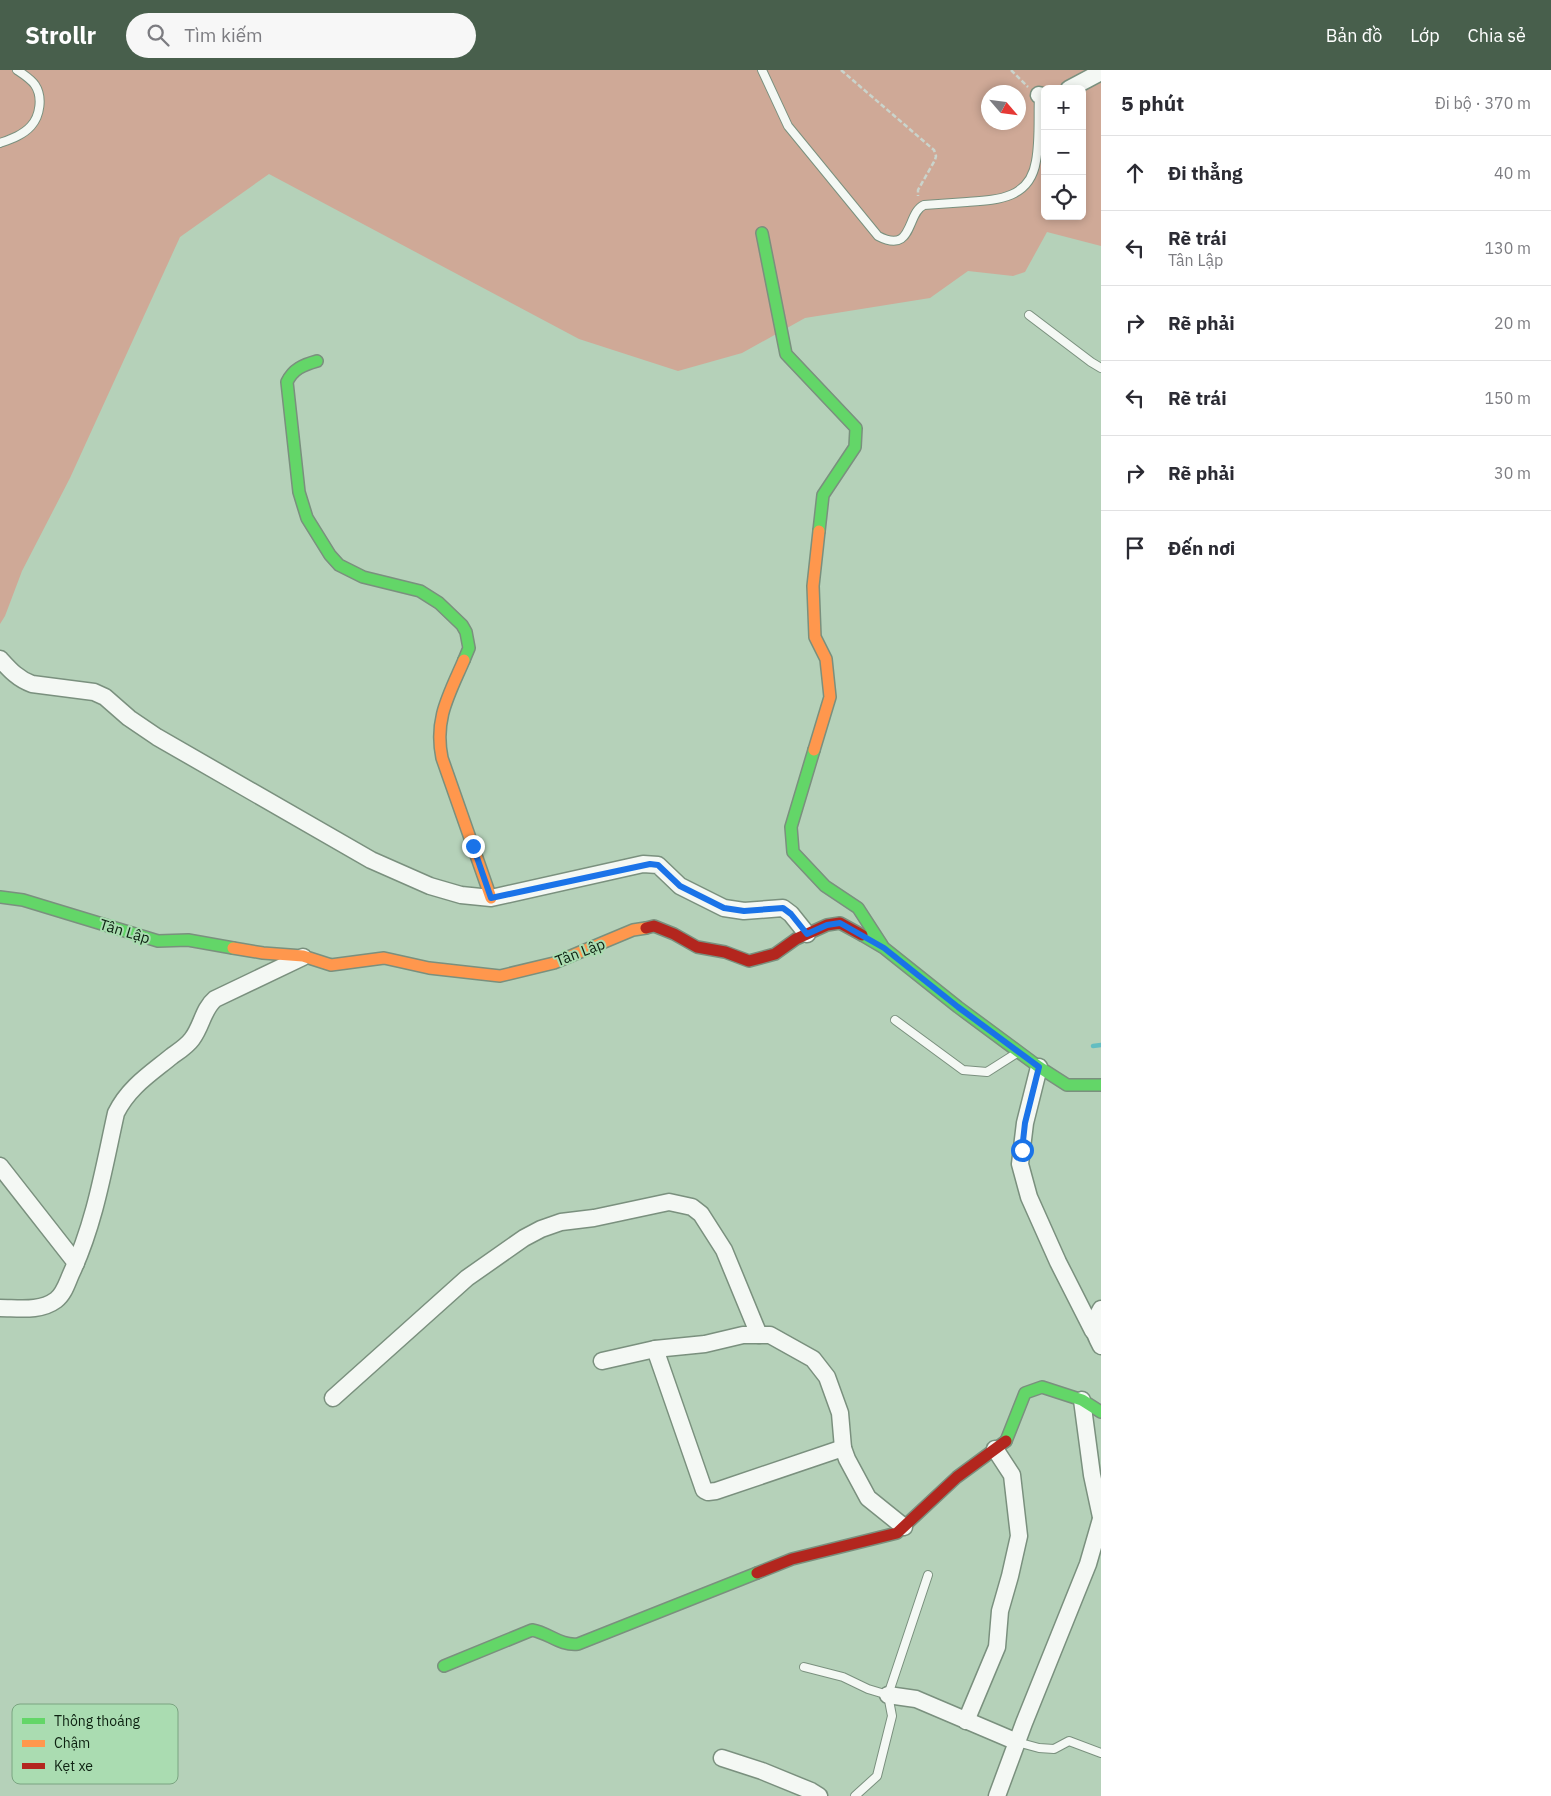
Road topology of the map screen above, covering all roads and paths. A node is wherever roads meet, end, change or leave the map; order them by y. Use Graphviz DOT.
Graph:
graph roads {
  1 [pos="17,70"];
  2 [pos="762,70"];
  3 [pos="841,70"];
  4 [pos="1011,70"];
  5 [pos="1101,72"];
  6 [pos="1077,85"];
  7 [pos="1041,95"];
  8 [pos="1041,107"];
  9 [pos="0,143"];
  10 [pos="920,207"];
  11 [pos="762,233"];
  12 [pos="1029,315"];
  13 [pos="317,361"];
  14 [pos="1101,368"];
  15 [pos="0,659"];
  16 [pos="0,897"];
  17 [pos="491,898"];
  18 [pos="807,934"];
  19 [pos="884,948"];
  20 [pos="303,956"];
  21 [pos="895,1020"];
  22 [pos="1019,1052"];
  23 [pos="1039,1067"];
  24 [pos="1101,1085"];
  25 [pos="0,1166"];
  26 [pos="76,1263"];
  27 [pos="0,1308"];
  28 [pos="1101,1309"];
  29 [pos="1093,1331"];
  30 [pos="759,1335"];
  31 [pos="1101,1346"];
  32 [pos="655,1348"];
  33 [pos="602,1361"];
  34 [pos="333,1398"];
  35 [pos="1082,1400"];
  36 [pos="1101,1412"];
  37 [pos="843,1448"];
  38 [pos="995,1450"];
  39 [pos="1101,1518"];
  40 [pos="904,1527"];
  41 [pos="928,1575"];
  42 [pos="444,1666"];
  43 [pos="804,1668"];
  44 [pos="888,1695"];
  45 [pos="966,1720"];
  46 [pos="1017,1742"];
  47 [pos="1101,1753"];
  48 [pos="722,1758"];
  49 [pos="819,1796"];
  50 [pos="855,1796"];
  51 [pos="998,1796"];
  1 -- 9 [label="lane"];
  2 -- 10 [label="lane"];
  3 -- 10 [label="path"];
  4 -- 7 [label="path"];
  5 -- 6 [label="street"];
  8 -- 10 [label="lane"];
  11 -- 19 [label="street"];
  12 -- 14 [label="lane"];
  13 -- 17 [label="street"];
  15 -- 17 [label="street"];
  16 -- 20 [label="street, Tân Lập"];
  17 -- 18 [label="street"];
  18 -- 19 [label="street, Tân Lập"];
  18 -- 20 [label="street, Tân Lập"];
  19 -- 22 [label="street, Tân Lập"];
  20 -- 26 [label="street"];
  21 -- 22 [label="lane"];
  22 -- 23 [label="street, Tân Lập"];
  23 -- 24 [label="street, Tân Lập"];
  23 -- 29 [label="street"];
  25 -- 26 [label="street"];
  26 -- 27 [label="street"];
  28 -- 29 [label="street"];
  29 -- 31 [label="street"];
  30 -- 32 [label="street"];
  30 -- 34 [label="street"];
  30 -- 37 [label="street"];
  32 -- 33 [label="street"];
  32 -- 37 [label="street"];
  35 -- 36 [label="street"];
  35 -- 38 [label="street"];
  35 -- 39 [label="street"];
  37 -- 40 [label="street"];
  38 -- 40 [label="street"];
  38 -- 45 [label="street"];
  39 -- 46 [label="street"];
  40 -- 42 [label="street"];
  41 -- 44 [label="lane"];
  43 -- 44 [label="lane"];
  44 -- 45 [label="street"];
  44 -- 50 [label="lane"];
  45 -- 46 [label="street"];
  46 -- 47 [label="lane"];
  46 -- 51 [label="street"];
  48 -- 49 [label="street"];
}
